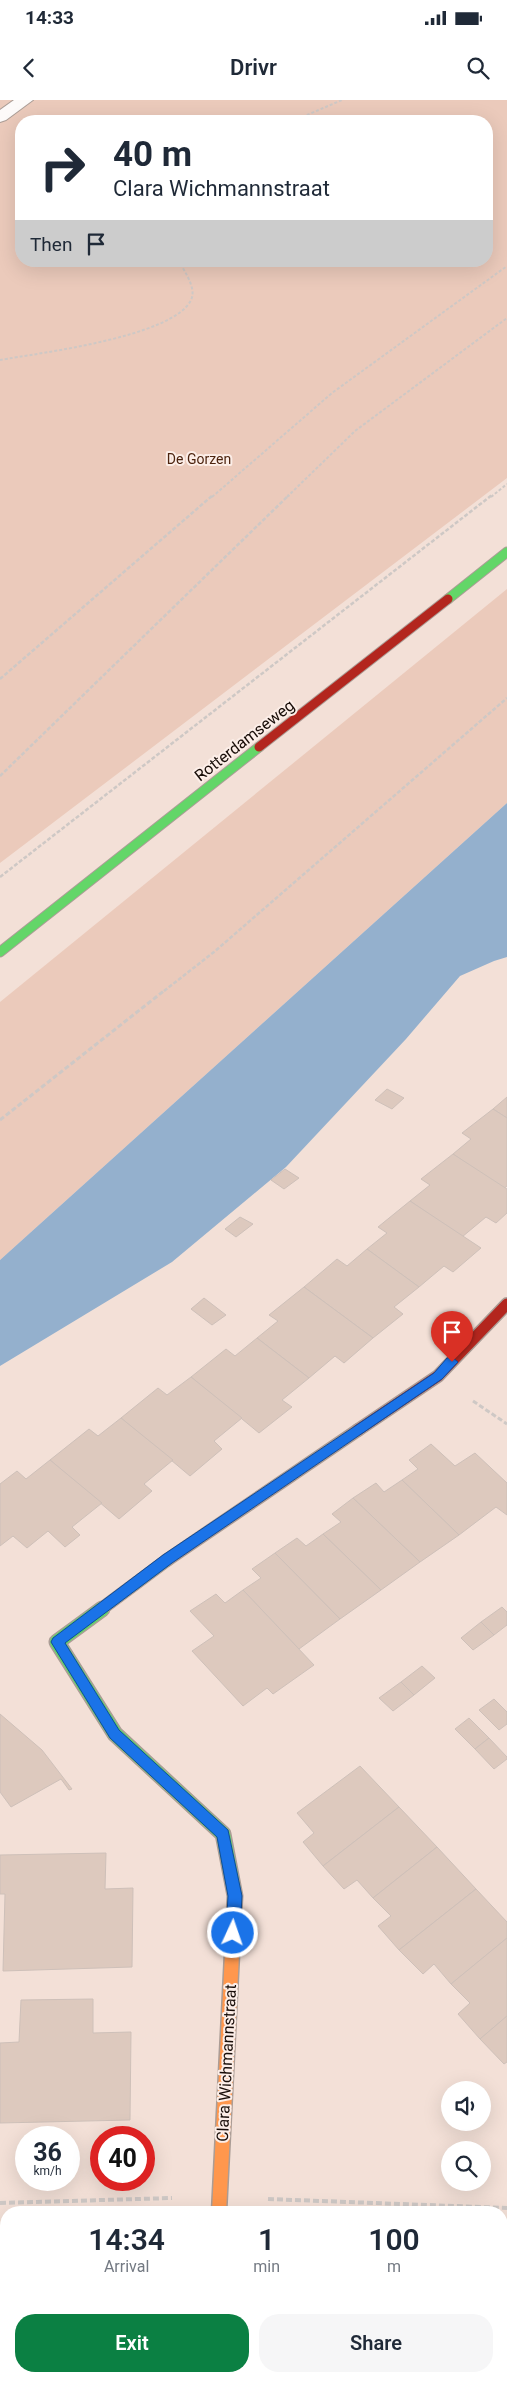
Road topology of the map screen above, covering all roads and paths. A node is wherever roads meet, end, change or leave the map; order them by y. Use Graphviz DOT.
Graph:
graph roads {
  1 [pos="25,100"];
  2 [pos="342,100"];
  3 [pos="307,115"];
  4 [pos="0,117"];
  5 [pos="507,266"];
  6 [pos="182,267"];
  7 [pos="507,318"];
  8 [pos="0,360"];
  9 [pos="507,484"];
  10 [pos="507,552"];
  11 [pos="0,679"];
  12 [pos="507,698"];
  13 [pos="0,776"];
  14 [pos="0,877"];
  15 [pos="0,952"];
  16 [pos="0,1120"];
  17 [pos="507,1304"];
  18 [pos="218,2197"];
  19 [pos="0,2203"];
  20 [pos="219,2206"];
  21 [pos="454,2206"];
  1 -- 4 [label="street"];
  2 -- 3 [label="path"];
  5 -- 11 [label="path"];
  6 -- 8 [label="path"];
  7 -- 13 [label="path"];
  9 -- 14 [label="path"];
  10 -- 15 [label="street, Rotterdamseweg"];
  12 -- 16 [label="path"];
  17 -- 18 [label="street, Clara Wichmannstraat"];
  18 -- 19 [label="path"];
  18 -- 20 [label="street, Clara Wichmannstraat"];
  18 -- 21 [label="path"];
}
